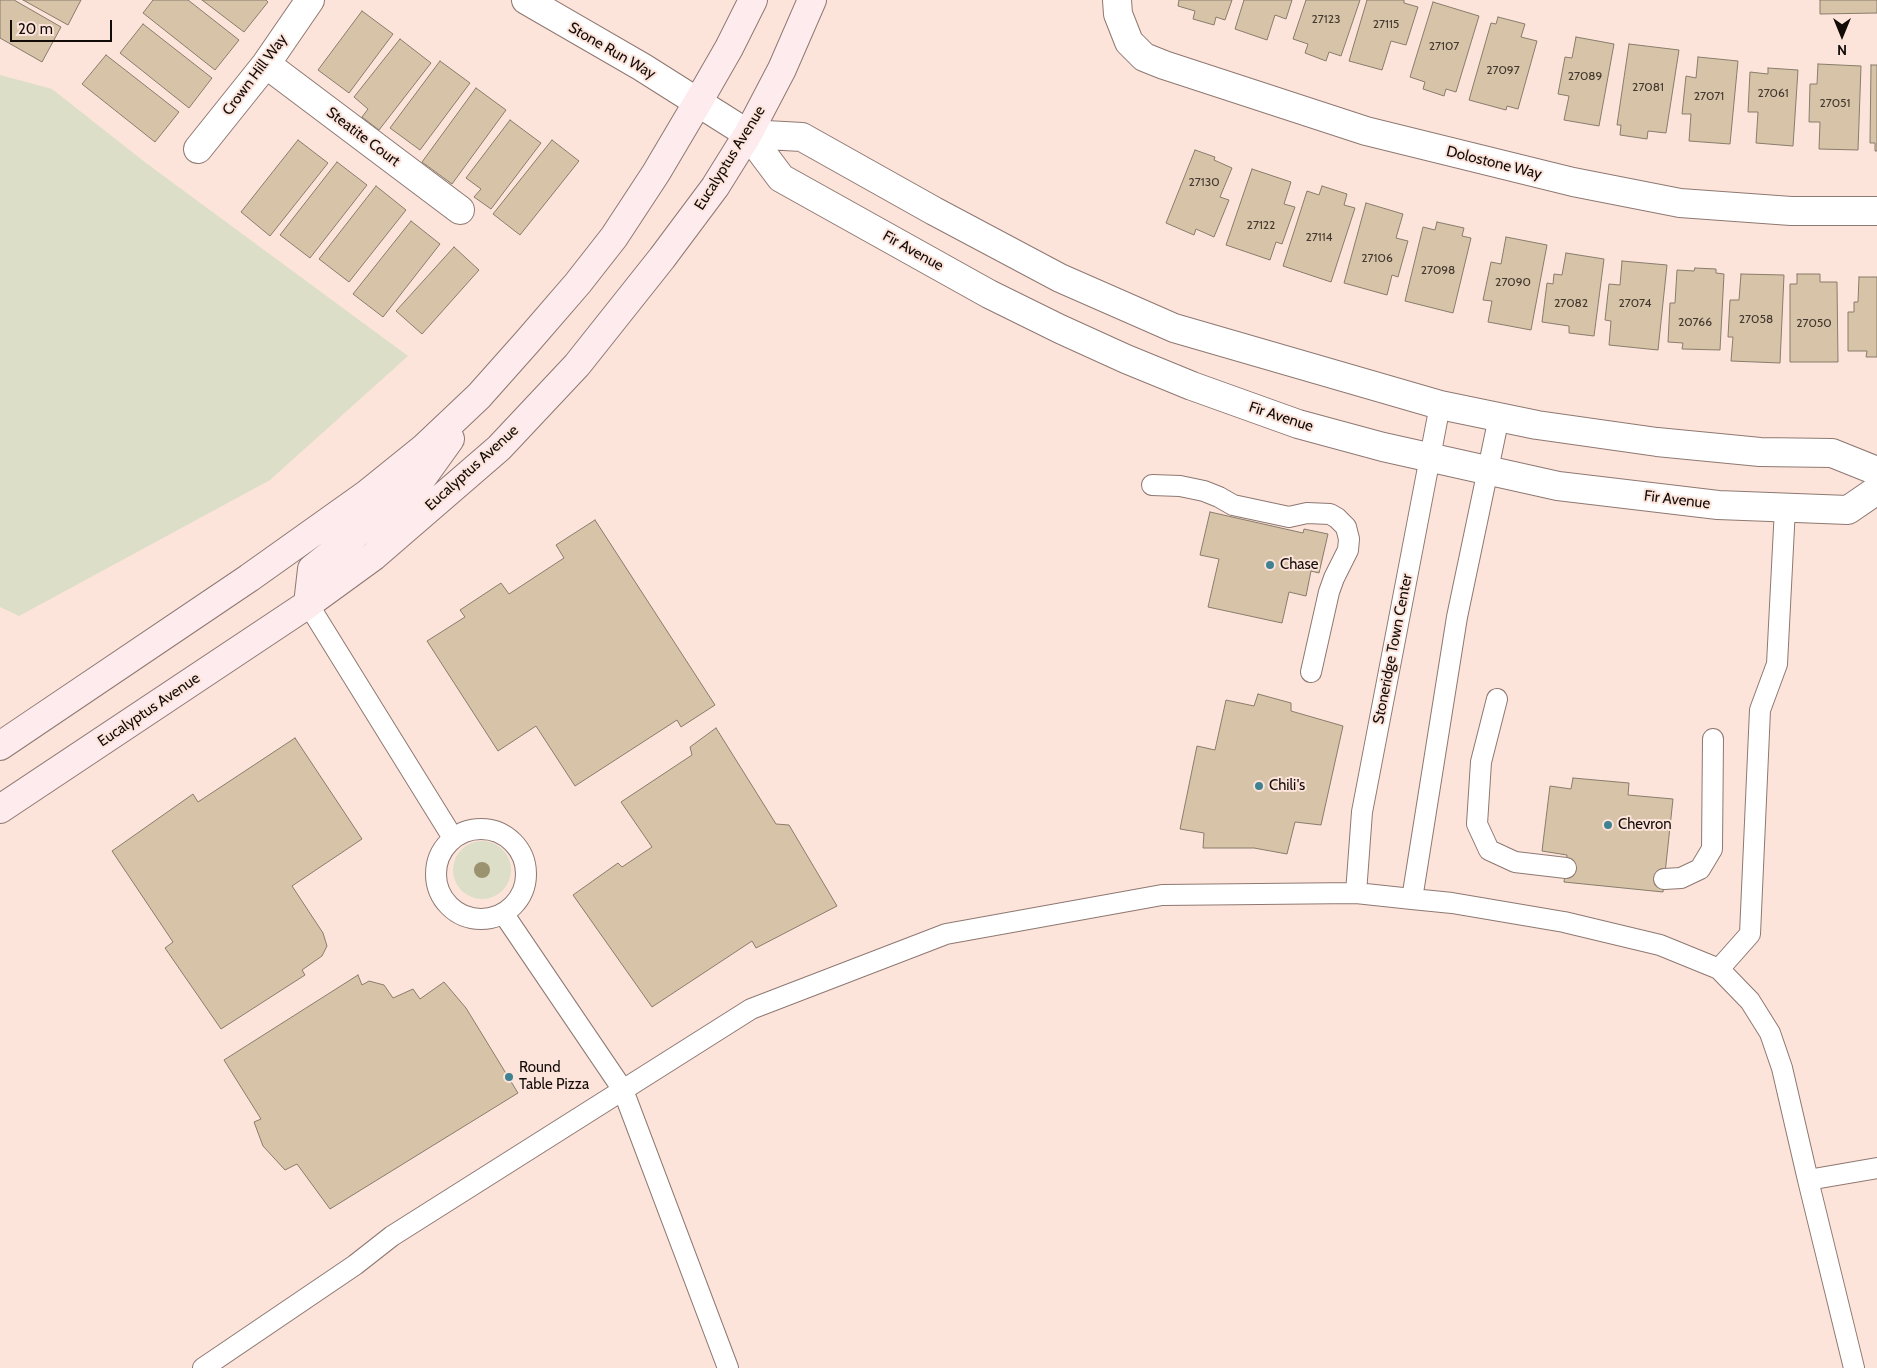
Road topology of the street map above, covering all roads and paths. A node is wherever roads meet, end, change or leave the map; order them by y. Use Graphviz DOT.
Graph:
graph roads {
  1 [pos="310,0"];
  2 [pos="526,0"];
  3 [pos="753,0"];
  4 [pos="812,0"];
  5 [pos="1117,0"];
  6 [pos="266,64"];
  7 [pos="698,102"];
  8 [pos="748,134"];
  9 [pos="198,149"];
  10 [pos="460,210"];
  11 [pos="1877,211"];
  12 [pos="479,396"];
  13 [pos="1440,405"];
  14 [pos="1499,417"];
  15 [pos="1430,457"];
  16 [pos="1488,470"];
  17 [pos="1877,471"];
  18 [pos="1152,485"];
  19 [pos="1877,490"];
  20 [pos="1786,508"];
  21 [pos="308,604"];
  22 [pos="1312,672"];
  23 [pos="1497,699"];
  24 [pos="1713,739"];
  25 [pos="0,746"];
  26 [pos="0,809"];
  27 [pos="453,838"];
  28 [pos="1566,868"];
  29 [pos="1664,879"];
  30 [pos="1356,894"];
  31 [pos="1412,898"];
  32 [pos="503,913"];
  33 [pos="1719,969"];
  34 [pos="623,1090"];
  35 [pos="1877,1168"];
  36 [pos="1808,1180"];
  37 [pos="202,1368"];
  38 [pos="728,1368"];
  39 [pos="1854,1368"];
  1 -- 6 [label="street, Crown Hill Way"];
  2 -- 7 [label="street, Stone Run Way"];
  3 -- 7 [label="main road"];
  4 -- 8 [label="main road, Eucalyptus Avenue"];
  5 -- 11 [label="street, Dolostone Way"];
  6 -- 9 [label="street, Crown Hill Way"];
  6 -- 10 [label="street, Steatite Court"];
  7 -- 8 [label="street, Fir Avenue"];
  7 -- 12 [label="main road"];
  8 -- 13 [label="street"];
  8 -- 15 [label="street, Fir Avenue"];
  8 -- 21 [label="main road, Eucalyptus Avenue"];
  12 -- 21 [label="main road"];
  12 -- 25 [label="main road"];
  13 -- 14 [label="street"];
  13 -- 15 [label="lane, Stoneridge Town Center"];
  14 -- 16 [label="lane"];
  14 -- 17 [label="street"];
  15 -- 16 [label="street, Fir Avenue"];
  15 -- 30 [label="lane, Stoneridge Town Center"];
  16 -- 20 [label="street, Fir Avenue"];
  16 -- 31 [label="lane"];
  18 -- 22 [label="lane"];
  19 -- 20 [label="street, Fir Avenue"];
  20 -- 33 [label="lane"];
  21 -- 26 [label="main road, Eucalyptus Avenue"];
  21 -- 27 [label="lane"];
  23 -- 28 [label="lane"];
  24 -- 29 [label="lane"];
  27 -- 32 [label="lane"];
  27 -- 32 [label="lane"];
  30 -- 31 [label="lane"];
  30 -- 34 [label="lane"];
  31 -- 33 [label="lane"];
  32 -- 34 [label="lane"];
  33 -- 36 [label="lane"];
  34 -- 37 [label="lane"];
  34 -- 38 [label="lane"];
  35 -- 36 [label="lane"];
  36 -- 39 [label="lane"];
}
